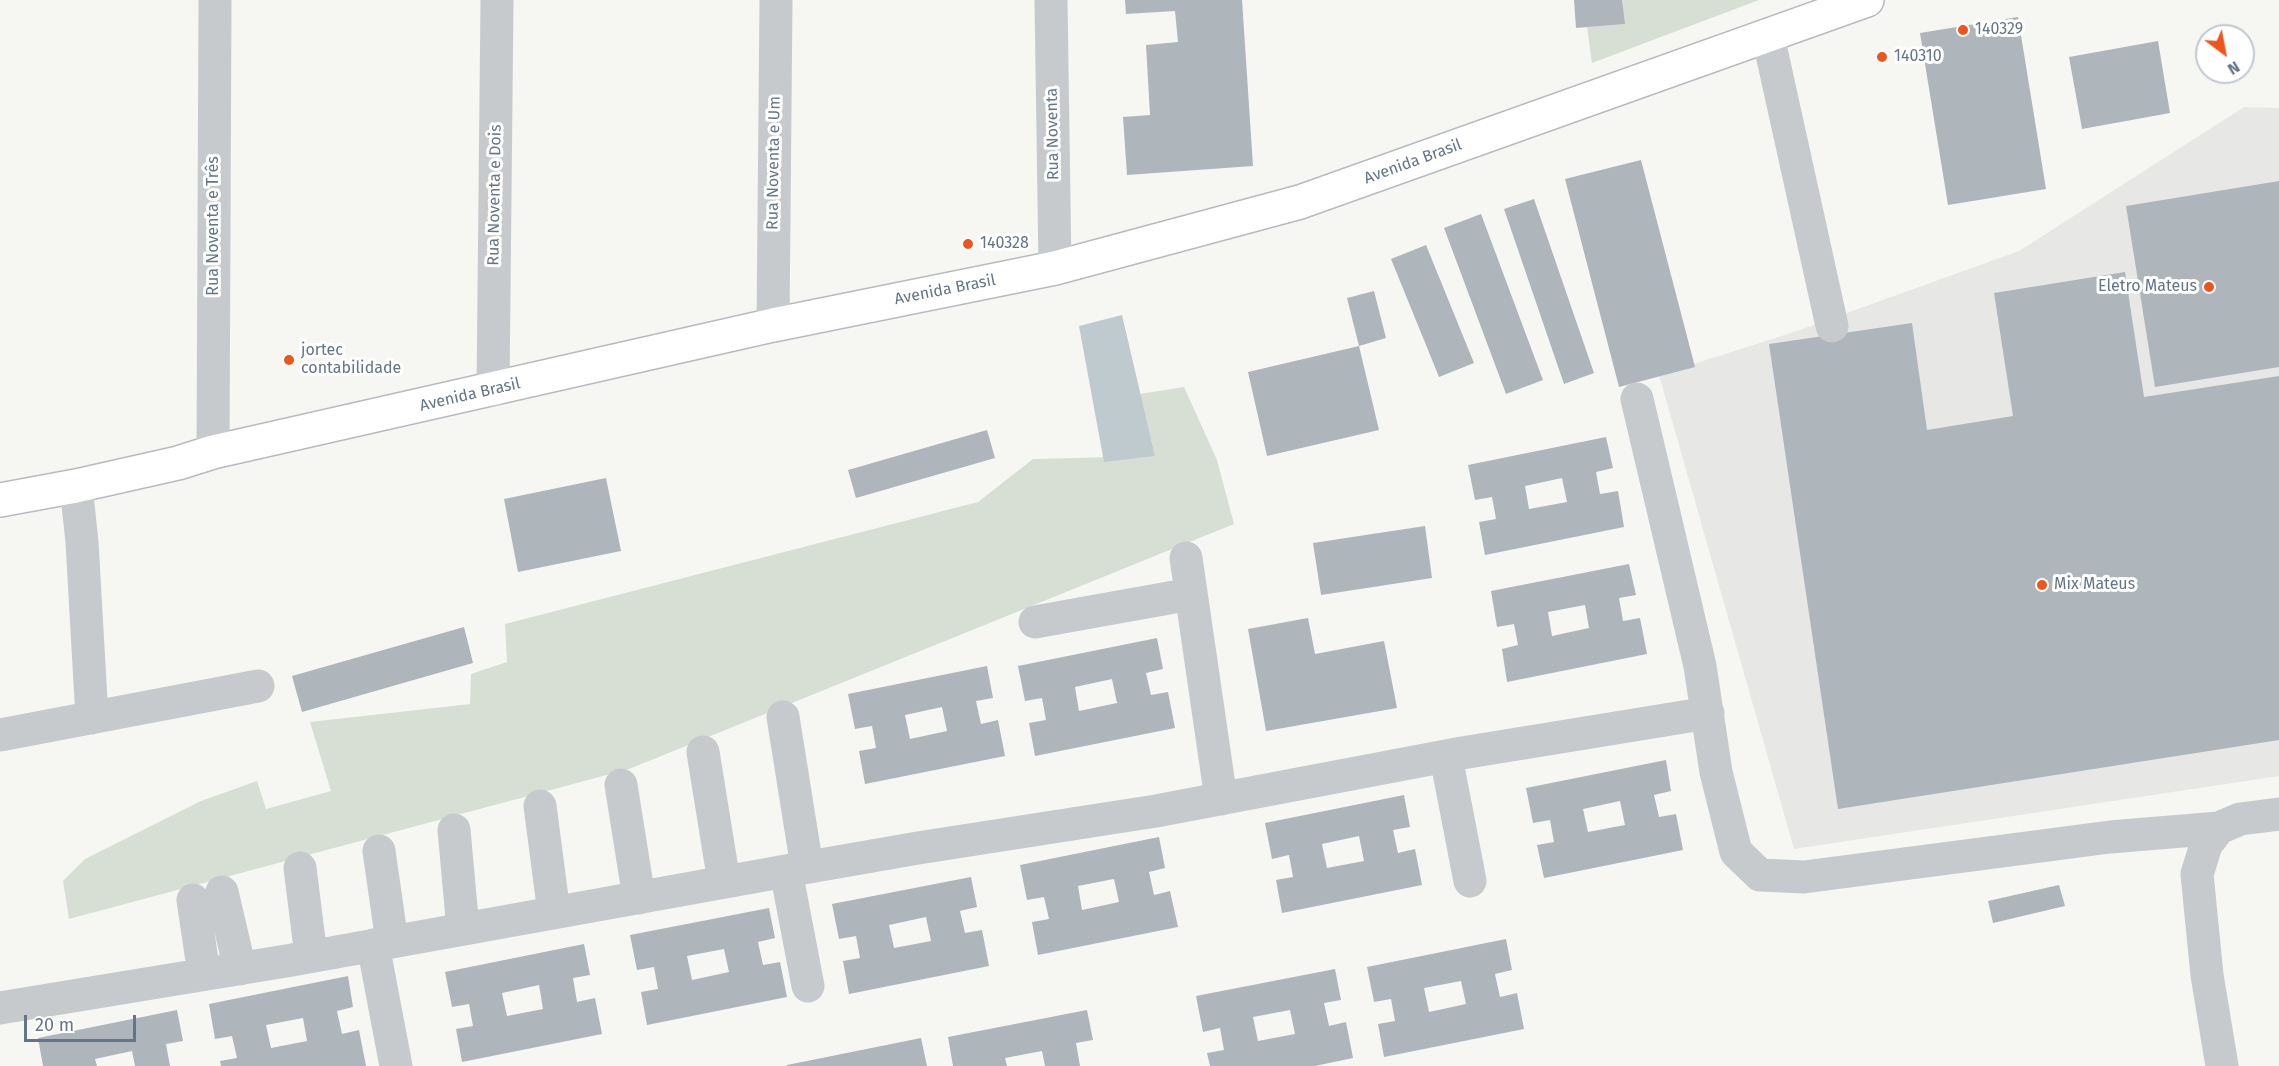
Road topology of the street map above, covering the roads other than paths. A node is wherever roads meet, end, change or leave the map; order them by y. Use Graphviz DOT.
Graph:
graph roads {
  1 [pos="215,0"];
  2 [pos="497,0"];
  3 [pos="776,0"];
  4 [pos="1051,0"];
  5 [pos="1856,2"];
  6 [pos="1768,36"];
  7 [pos="1055,268"];
  8 [pos="773,325"];
  9 [pos="1832,326"];
  10 [pos="493,390"];
  11 [pos="1637,399"];
  12 [pos="213,452"];
  13 [pos="76,486"];
  14 [pos="0,500"];
  15 [pos="1186,558"];
  16 [pos="1191,594"];
  17 [pos="1035,622"];
  18 [pos="258,686"];
  19 [pos="1708,713"];
  20 [pos="783,717"];
  21 [pos="93,718"];
  22 [pos="0,735"];
  23 [pos="703,752"];
  24 [pos="1446,757"];
  25 [pos="621,785"];
  26 [pos="1221,799"];
  27 [pos="540,806"];
  28 [pos="2279,814"];
  29 [pos="2219,828"];
  30 [pos="453,830"];
  31 [pos="379,851"];
  32 [pos="300,868"];
  33 [pos="797,869"];
  34 [pos="1470,881"];
  35 [pos="724,882"];
  36 [pos="639,898"];
  37 [pos="554,913"];
  38 [pos="463,929"];
  39 [pos="382,944"];
  40 [pos="311,956"];
  41 [pos="240,969"];
  42 [pos="204,974"];
  43 [pos="808,986"];
  44 [pos="0,1008"];
  45 [pos="396,1066"];
  46 [pos="2223,1066"];
  1 -- 12 [label="street, Rua Noventa e Três"];
  2 -- 10 [label="street, Rua Noventa e Dois"];
  3 -- 8 [label="street, Rua Noventa e Um"];
  4 -- 7 [label="street, Rua Noventa"];
  5 -- 6 [label="main road, Avenida Brasil"];
  6 -- 7 [label="main road, Avenida Brasil"];
  6 -- 9 [label="street"];
  7 -- 8 [label="main road, Avenida Brasil"];
  8 -- 10 [label="main road, Avenida Brasil"];
  10 -- 12 [label="main road, Avenida Brasil"];
  11 -- 19 [label="street"];
  12 -- 13 [label="main road, Avenida Brasil"];
  13 -- 14 [label="main road, Avenida Brasil"];
  13 -- 21 [label="street"];
  15 -- 16 [label="street"];
  16 -- 17 [label="street"];
  16 -- 26 [label="street"];
  18 -- 21 [label="street"];
  19 -- 24 [label="street"];
  19 -- 29 [label="street"];
  20 -- 33 [label="street"];
  21 -- 22 [label="street"];
  23 -- 35 [label="street"];
  24 -- 26 [label="street"];
  24 -- 34 [label="street"];
  25 -- 36 [label="street"];
  26 -- 33 [label="street"];
  27 -- 37 [label="street"];
  28 -- 29 [label="street"];
  29 -- 46 [label="street"];
  30 -- 38 [label="street"];
  31 -- 39 [label="street"];
  32 -- 40 [label="street"];
  33 -- 35 [label="street"];
  33 -- 43 [label="street"];
  35 -- 36 [label="street"];
  36 -- 37 [label="street"];
  37 -- 38 [label="street"];
  38 -- 39 [label="street"];
  39 -- 40 [label="street"];
  39 -- 45 [label="street"];
  40 -- 41 [label="street"];
  41 -- 42 [label="street"];
  41 -- 42 [label="street"];
  42 -- 44 [label="street"];
}
